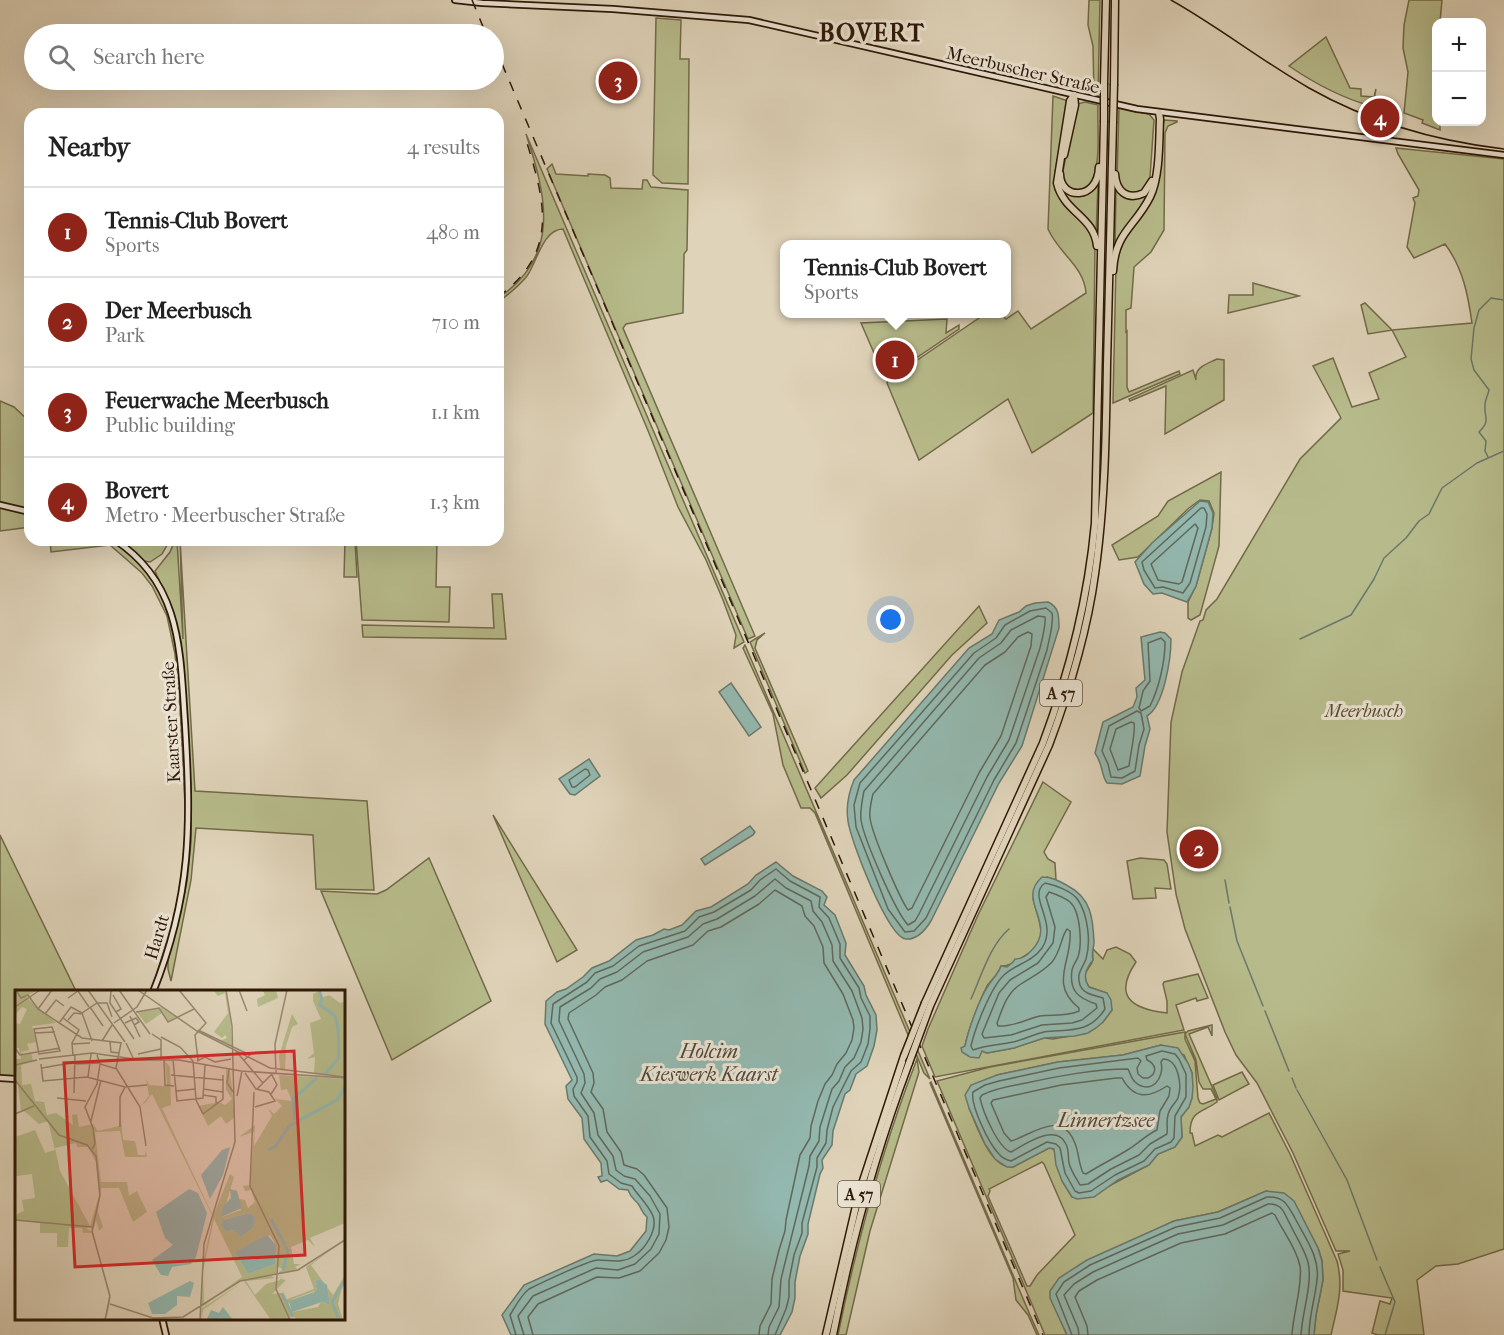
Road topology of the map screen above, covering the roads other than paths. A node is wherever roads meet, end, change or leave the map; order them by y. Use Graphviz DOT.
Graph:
graph roads {
  1 [pos="455,0"];
  2 [pos="1106,0"];
  3 [pos="1114,0"];
  4 [pos="465,1"];
  5 [pos="1074,95"];
  6 [pos="1159,113"];
  7 [pos="1103,147"];
  8 [pos="1112,150"];
  9 [pos="1504,155"];
  10 [pos="1100,283"];
  11 [pos="1109,297"];
  12 [pos="0,505"];
  13 [pos="24,511"];
  14 [pos="124,546"];
  15 [pos="184,888"];
  16 [pos="154,990"];
  17 [pos="928,1005"];
  18 [pos="0,1078"];
  19 [pos="15,1079"];
  20 [pos="162,1320"];
  21 [pos="166,1335"];
  22 [pos="826,1335"];
  23 [pos="833,1335"];
  1 -- 4 [label="main road, Meerbuscher Straße"];
  2 -- 7 [label="highway, A 57, bridge"];
  3 -- 8 [label="highway, A 57, bridge"];
  4 -- 5 [label="main road, Meerbuscher Straße"];
  5 -- 6 [label="main road, Meerbuscher Straße"];
  5 -- 7 [label="highway"];
  5 -- 10 [label="highway"];
  6 -- 8 [label="highway"];
  6 -- 9 [label="main road, Meerbuscher Straße"];
  6 -- 11 [label="highway"];
  7 -- 10 [label="highway, A 57"];
  8 -- 11 [label="highway, A 57"];
  10 -- 17 [label="highway, A 57"];
  11 -- 17 [label="highway, A 57"];
  12 -- 13 [label="main road"];
  14 -- 15 [label="main road, Kaarster Straße"];
  15 -- 16 [label="main road, Hardt"];
  17 -- 22 [label="highway, A 57, bridge"];
  17 -- 23 [label="highway, A 57, bridge"];
  18 -- 19 [label="main road"];
  20 -- 21 [label="main road"];
}
